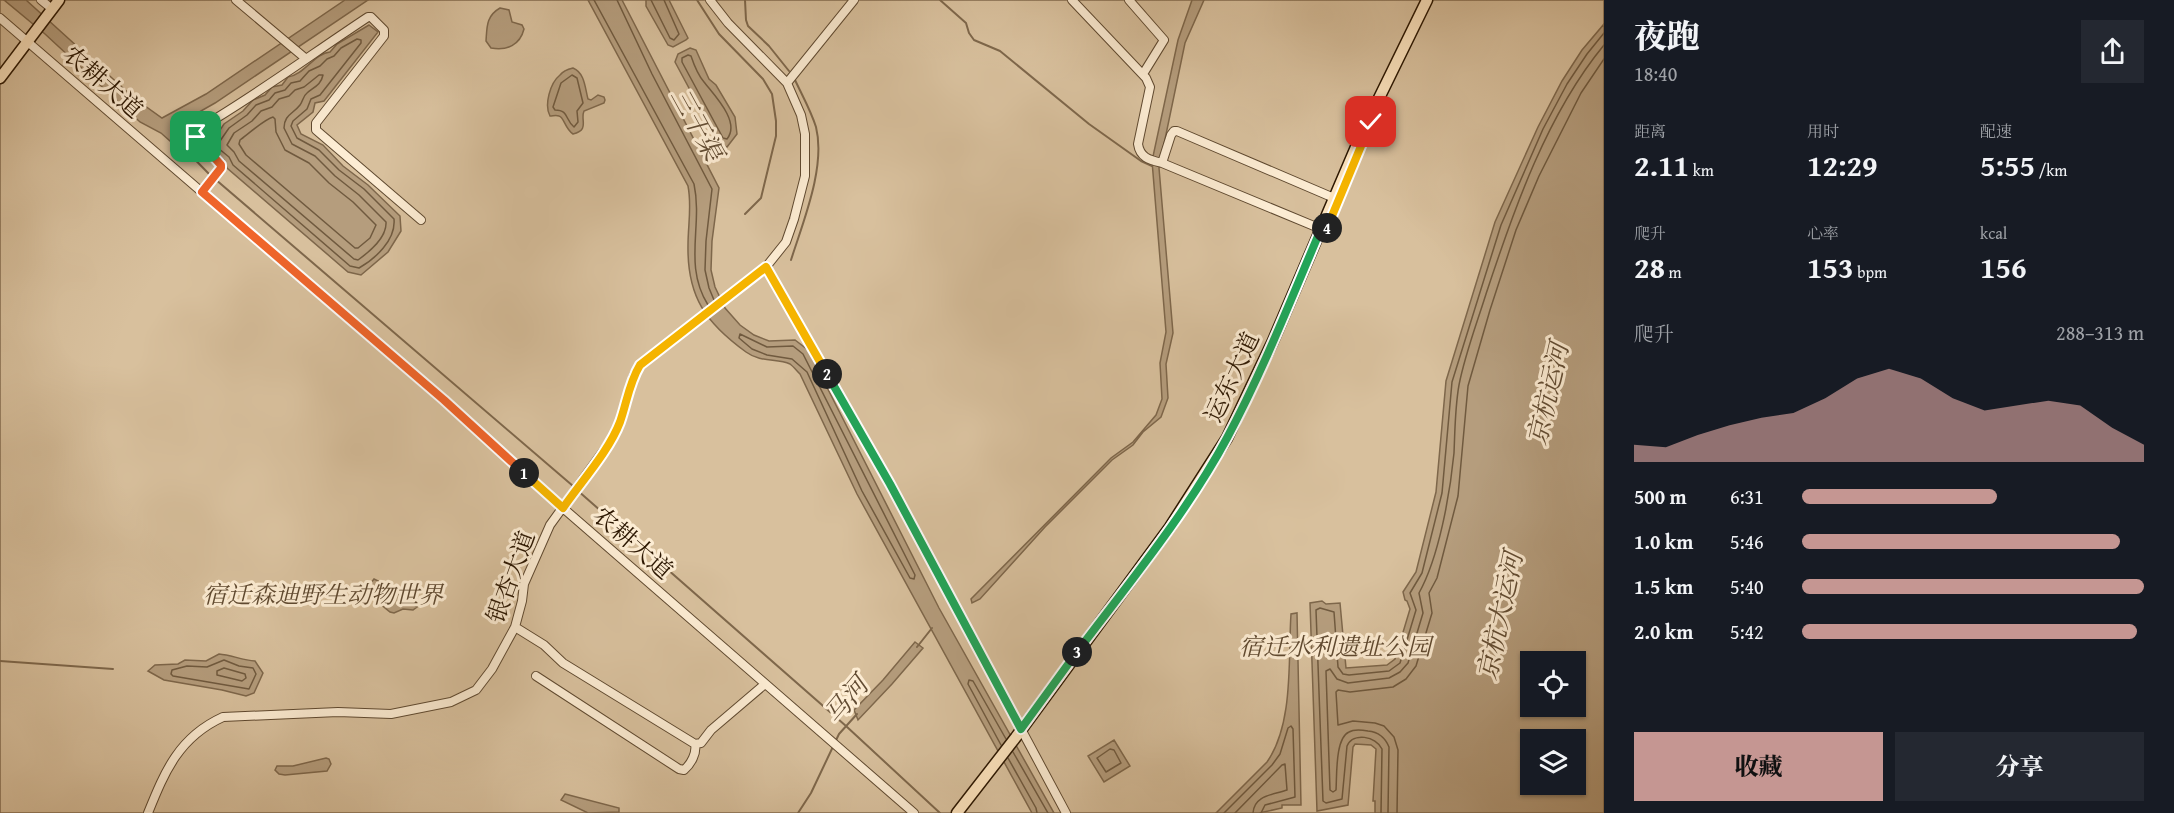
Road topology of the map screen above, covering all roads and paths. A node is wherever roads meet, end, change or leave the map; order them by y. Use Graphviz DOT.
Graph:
graph roads {
  1 [pos="41,0"];
  2 [pos="236,0"];
  3 [pos="710,0"];
  4 [pos="854,0"];
  5 [pos="1072,0"];
  6 [pos="1129,0"];
  7 [pos="1427,0"];
  8 [pos="1435,0"];
  9 [pos="54,7"];
  10 [pos="0,18"];
  11 [pos="29,40"];
  12 [pos="303,56"];
  13 [pos="1143,74"];
  14 [pos="0,78"];
  15 [pos="787,83"];
  16 [pos="1162,163"];
  17 [pos="202,192"];
  18 [pos="1334,198"];
  19 [pos="421,220"];
  20 [pos="1323,230"];
  21 [pos="766,267"];
  22 [pos="563,508"];
  23 [pos="515,627"];
  24 [pos="536,676"];
  25 [pos="765,684"];
  26 [pos="1020,733"];
  27 [pos="695,744"];
  28 [pos="148,813"];
  29 [pos="914,813"];
  30 [pos="957,813"];
  31 [pos="1066,813"];
  1 -- 9 [label="street"];
  2 -- 12 [label="street"];
  3 -- 15 [label="street, 银杏大道"];
  4 -- 15 [label="street"];
  5 -- 13 [label="street"];
  6 -- 13 [label="street"];
  7 -- 18 [label="main road, 运东大道"];
  8 -- 20 [label="main road, 运东大道"];
  9 -- 11 [label="main road"];
  10 -- 11 [label="street, 农耕大道"];
  11 -- 14 [label="main road"];
  11 -- 17 [label="street, 农耕大道"];
  12 -- 17 [label="street"];
  12 -- 19 [label="street"];
  13 -- 16 [label="street"];
  15 -- 21 [label="street, 银杏大道"];
  16 -- 18 [label="street"];
  16 -- 20 [label="street"];
  17 -- 22 [label="street, 农耕大道"];
  18 -- 20 [label="main road, 运东大道"];
  20 -- 26 [label="main road, 运东大道"];
  21 -- 22 [label="street, 银杏大道"];
  21 -- 26 [label="street"];
  22 -- 23 [label="street, 银杏大道"];
  22 -- 25 [label="street, 农耕大道"];
  23 -- 27 [label="street"];
  23 -- 28 [label="street, 银杏大道"];
  24 -- 27 [label="street"];
  25 -- 27 [label="street"];
  25 -- 29 [label="street, 农耕大道"];
  26 -- 30 [label="main road, 运东大道"];
  26 -- 31 [label="street"];
}
